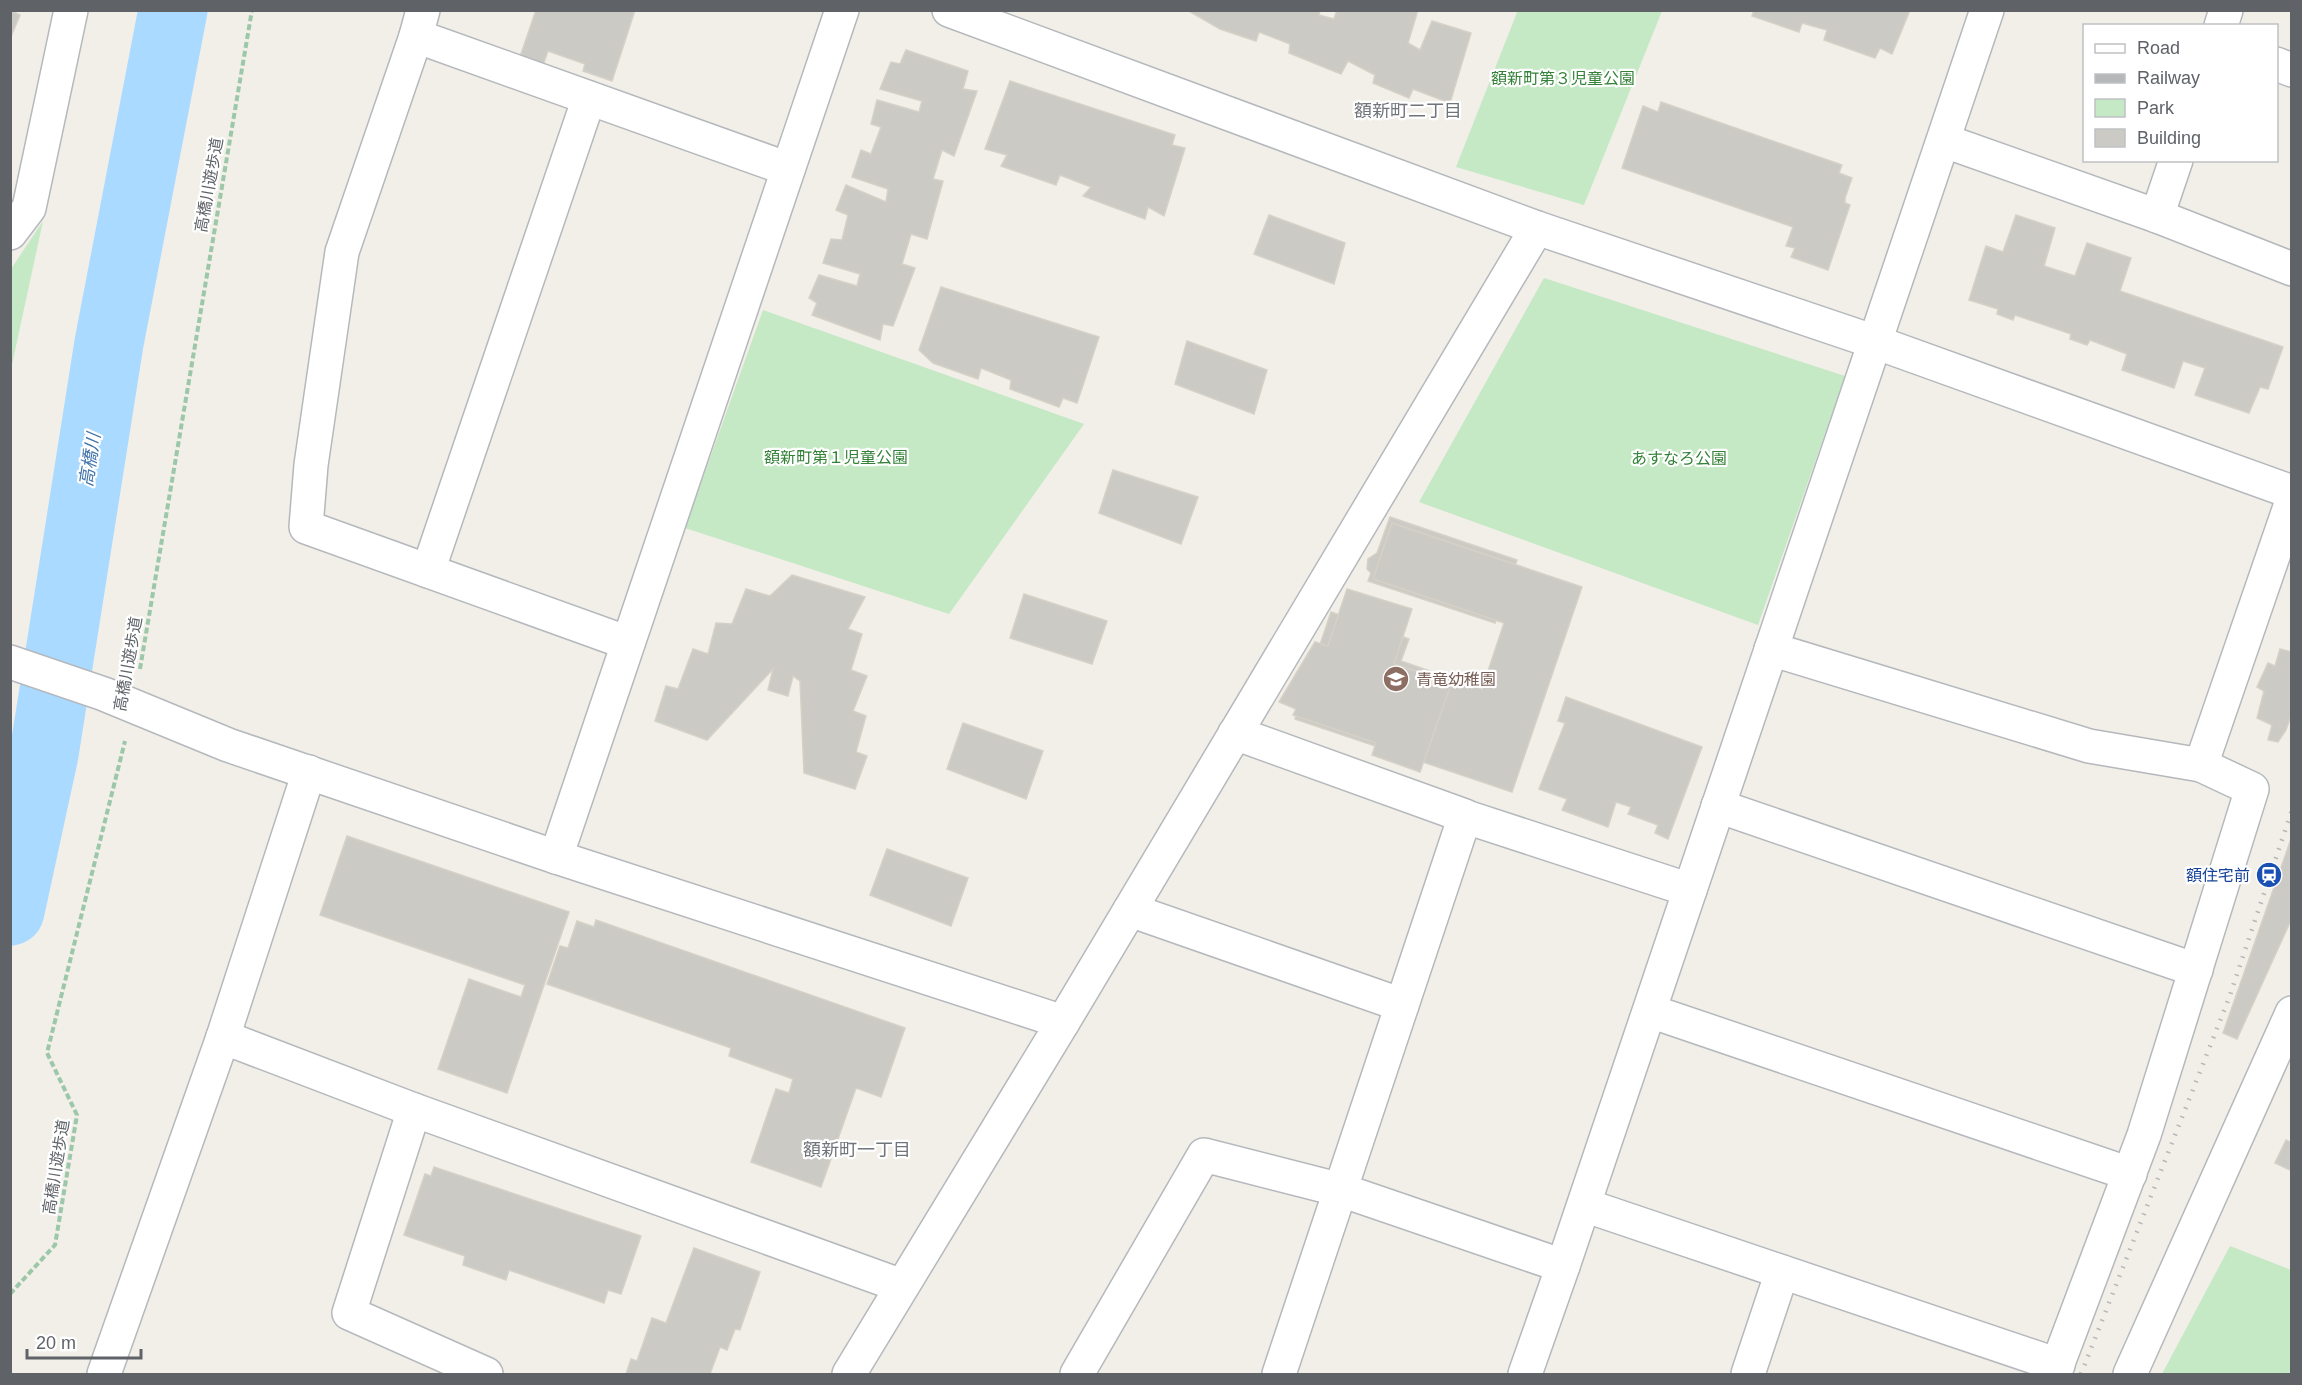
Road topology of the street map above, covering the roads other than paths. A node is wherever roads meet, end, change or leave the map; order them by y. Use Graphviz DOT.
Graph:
graph roads {
  1 [pos="71,10"];
  2 [pos="842,10"];
  3 [pos="949,10"];
  4 [pos="1987,10"];
  5 [pos="419,23"];
  6 [pos="2278,64"];
  7 [pos="2292,70"];
  8 [pos="589,98"];
  9 [pos="1945,141"];
  10 [pos="2175,162"];
  11 [pos="788,169"];
  12 [pos="2157,216"];
  13 [pos="1537,228"];
  14 [pos="10,233"];
  15 [pos="2292,269"];
  16 [pos="1875,342"];
  17 [pos="2292,492"];
  18 [pos="2292,501"];
  19 [pos="428,570"];
  20 [pos="628,643"];
  21 [pos="1771,649"];
  22 [pos="10,662"];
  23 [pos="1235,733"];
  24 [pos="2201,765"];
  25 [pos="309,772"];
  26 [pos="1718,806"];
  27 [pos="1454,813"];
  28 [pos="556,857"];
  29 [pos="1690,890"];
  30 [pos="1130,910"];
  31 [pos="2196,970"];
  32 [pos="1402,1005"];
  33 [pos="1650,1011"];
  34 [pos="2292,1013"];
  35 [pos="1063,1022"];
  36 [pos="223,1037"];
  37 [pos="414,1110"];
  38 [pos="2130,1174"];
  39 [pos="1341,1190"];
  40 [pos="1584,1205"];
  41 [pos="1563,1266"];
  42 [pos="1782,1272"];
  43 [pos="902,1286"];
  44 [pos="2056,1370"];
  45 [pos="104,1374"];
  46 [pos="486,1374"];
  47 [pos="849,1374"];
  48 [pos="1077,1374"];
  49 [pos="1279,1374"];
  50 [pos="1525,1374"];
  51 [pos="1748,1374"];
  52 [pos="2130,1374"];
  1 -- 14 [label="street"];
  2 -- 11 [label="street"];
  3 -- 13 [label="street"];
  4 -- 9 [label="street"];
  5 -- 8 [label="street"];
  5 -- 19 [label="street"];
  6 -- 7 [label="street"];
  8 -- 11 [label="street"];
  8 -- 19 [label="street"];
  9 -- 12 [label="street"];
  9 -- 16 [label="street"];
  10 -- 12 [label="street"];
  11 -- 20 [label="street"];
  12 -- 15 [label="street"];
  13 -- 16 [label="street"];
  13 -- 23 [label="street"];
  16 -- 17 [label="street"];
  16 -- 21 [label="street"];
  18 -- 24 [label="street"];
  19 -- 20 [label="street"];
  20 -- 28 [label="street"];
  21 -- 24 [label="street"];
  21 -- 26 [label="street"];
  22 -- 25 [label="street"];
  23 -- 27 [label="street"];
  23 -- 30 [label="street"];
  24 -- 31 [label="street"];
  25 -- 28 [label="street"];
  25 -- 36 [label="street"];
  26 -- 29 [label="street"];
  26 -- 31 [label="street"];
  27 -- 29 [label="street"];
  27 -- 32 [label="street"];
  28 -- 35 [label="street"];
  29 -- 33 [label="street"];
  30 -- 32 [label="street"];
  30 -- 35 [label="street"];
  31 -- 38 [label="street"];
  32 -- 39 [label="street"];
  33 -- 38 [label="street"];
  33 -- 40 [label="street"];
  34 -- 52 [label="street"];
  35 -- 43 [label="street"];
  36 -- 37 [label="street"];
  36 -- 45 [label="street"];
  37 -- 43 [label="street"];
  37 -- 46 [label="street"];
  38 -- 44 [label="street"];
  39 -- 41 [label="street"];
  39 -- 48 [label="street"];
  39 -- 49 [label="street"];
  40 -- 41 [label="street"];
  40 -- 42 [label="street"];
  41 -- 50 [label="street"];
  42 -- 44 [label="street"];
  42 -- 51 [label="street"];
  43 -- 47 [label="street"];
}
